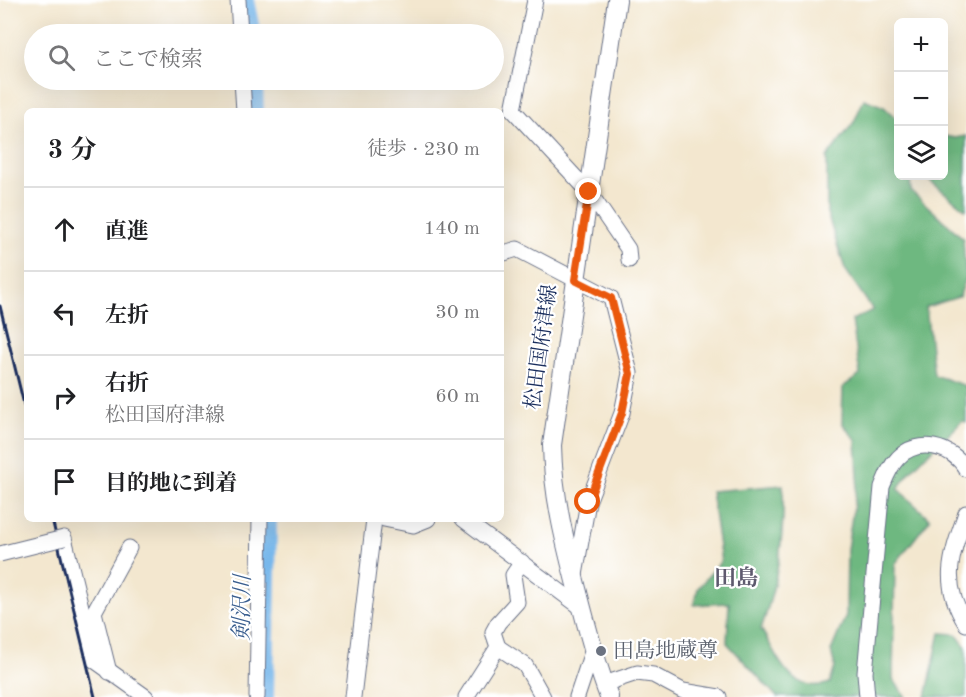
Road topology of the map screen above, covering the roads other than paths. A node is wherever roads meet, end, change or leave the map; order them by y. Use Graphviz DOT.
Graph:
graph roads {
  1 [pos="238,0"];
  2 [pos="535,0"];
  3 [pos="617,0"];
  4 [pos="239,24"];
  5 [pos="243,90"];
  6 [pos="244,108"];
  7 [pos="589,192"];
  8 [pos="504,253"];
  9 [pos="629,260"];
  10 [pos="575,280"];
  11 [pos="966,469"];
  12 [pos="966,513"];
  13 [pos="260,522"];
  14 [pos="375,522"];
  15 [pos="398,522"];
  16 [pos="420,522"];
  17 [pos="467,522"];
  18 [pos="129,548"];
  19 [pos="0,554"];
  20 [pos="522,562"];
  21 [pos="574,579"];
  22 [pos="582,608"];
  23 [pos="966,624"];
  24 [pos="498,647"];
  25 [pos="592,652"];
  26 [pos="109,672"];
  27 [pos="606,690"];
  28 [pos="146,697"];
  29 [pos="257,697"];
  30 [pos="353,697"];
  31 [pos="466,697"];
  32 [pos="543,697"];
  33 [pos="577,697"];
  34 [pos="719,697"];
  35 [pos="867,697"];
  1 -- 4 [label="street"];
  2 -- 7 [label="street"];
  3 -- 7 [label="main road, 松田国府津線"];
  5 -- 6 [label="street"];
  7 -- 9 [label="street"];
  7 -- 10 [label="main road, 松田国府津線"];
  8 -- 10 [label="street"];
  10 -- 21 [label="main road, 松田国府津線"];
  10 -- 21 [label="street"];
  11 -- 35 [label="street"];
  12 -- 23 [label="street"];
  13 -- 29 [label="street"];
  14 -- 30 [label="street"];
  15 -- 16 [label="street"];
  17 -- 20 [label="street"];
  18 -- 26 [label="street"];
  19 -- 26 [label="street, bridge"];
  20 -- 22 [label="street"];
  20 -- 24 [label="street"];
  21 -- 22 [label="main road, 松田国府津線"];
  22 -- 25 [label="main road, 松田国府津線"];
  24 -- 31 [label="street"];
  24 -- 32 [label="street"];
  25 -- 27 [label="main road, 松田国府津線"];
  25 -- 33 [label="street"];
  26 -- 28 [label="street"];
  27 -- 34 [label="street"];
}
